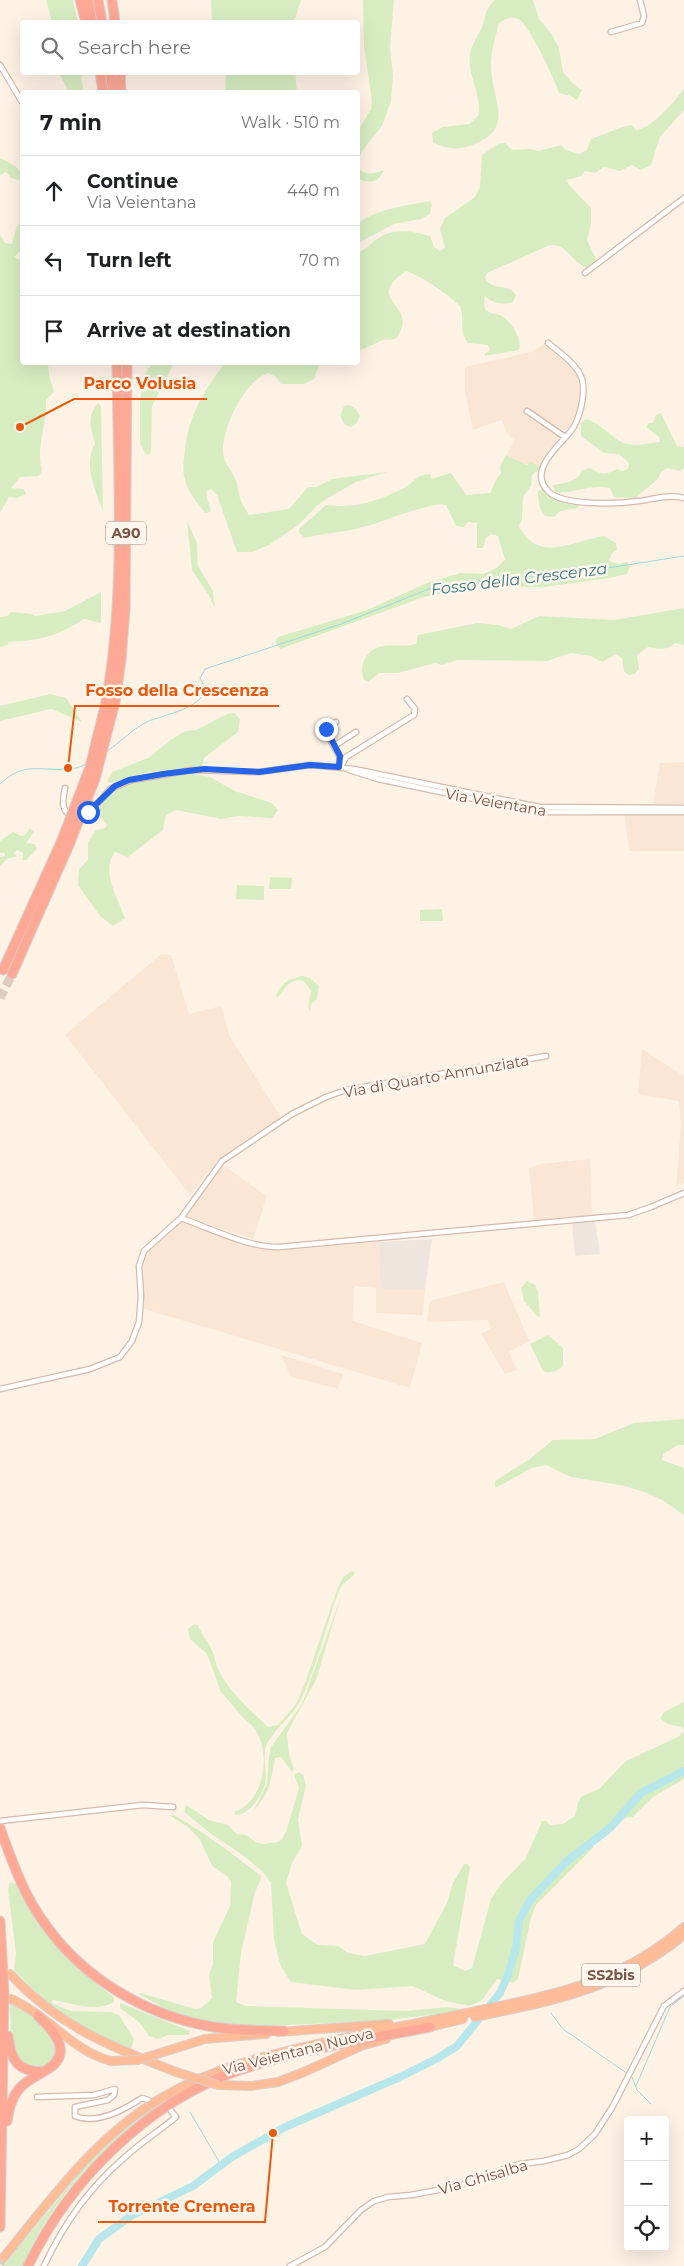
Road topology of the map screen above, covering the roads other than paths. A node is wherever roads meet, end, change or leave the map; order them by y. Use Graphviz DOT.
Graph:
graph roads {
  1 [pos="80,0"];
  2 [pos="88,0"];
  3 [pos="98,0"];
  4 [pos="112,0"];
  5 [pos="640,0"];
  6 [pos="85,20"];
  7 [pos="92,20"];
  8 [pos="102,20"];
  9 [pos="114,20"];
  10 [pos="611,32"];
  11 [pos="0,65"];
  12 [pos="100,75"];
  13 [pos="110,75"];
  14 [pos="120,75"];
  15 [pos="103,90"];
  16 [pos="113,90"];
  17 [pos="121,90"];
  18 [pos="20,99"];
  19 [pos="684,198"];
  20 [pos="586,273"];
  21 [pos="548,342"];
  22 [pos="122,365"];
  23 [pos="526,411"];
  24 [pos="565,438"];
  25 [pos="684,498"];
  26 [pos="407,699"];
  27 [pos="336,722"];
  28 [pos="356,732"];
  29 [pos="334,746"];
  30 [pos="340,767"];
  31 [pos="65,788"];
  32 [pos="684,808"];
  33 [pos="575,810"];
  34 [pos="684,812"];
  35 [pos="7,972"];
  36 [pos="546,1056"];
  37 [pos="684,1192"];
  38 [pos="181,1218"];
  39 [pos="0,1389"];
  40 [pos="173,1807"];
  41 [pos="0,1821"];
  42 [pos="0,1828"];
  43 [pos="0,1920"];
  44 [pos="684,1927"];
  45 [pos="684,1935"];
  46 [pos="10,1974"];
  47 [pos="684,1991"];
  48 [pos="8,1996"];
  49 [pos="528,2003"];
  50 [pos="38,2016"];
  51 [pos="428,2024"];
  52 [pos="284,2031"];
  53 [pos="42,2072"];
  54 [pos="37,2097"];
  55 [pos="148,2100"];
  56 [pos="171,2111"];
  57 [pos="2,2166"];
  58 [pos="0,2227"];
  59 [pos="4,2257"];
  60 [pos="28,2266"];
  61 [pos="44,2266"];
  62 [pos="290,2266"];
  1 -- 6 [label="highway"];
  2 -- 7 [label="highway"];
  3 -- 8 [label="highway"];
  4 -- 9 [label="highway"];
  5 -- 10 [label="street"];
  11 -- 18 [label="street"];
  12 -- 15 [label="highway"];
  13 -- 16 [label="highway"];
  14 -- 17 [label="highway"];
  19 -- 20 [label="street"];
  21 -- 24 [label="street"];
  22 -- 35 [label="highway, A90, bridge"];
  23 -- 24 [label="street"];
  24 -- 25 [label="street"];
  26 -- 30 [label="street"];
  27 -- 29 [label="street"];
  28 -- 29 [label="street"];
  29 -- 30 [label="street"];
  30 -- 31 [label="street, Via Veientana"];
  30 -- 33 [label="street, Via Veientana"];
  32 -- 33 [label="street, Via Veientana"];
  33 -- 34 [label="street, Via Veientana"];
  36 -- 38 [label="street, Via di Quarto Annunziata"];
  37 -- 38 [label="street"];
  38 -- 39 [label="street, Via di Quarto Annunziata"];
  40 -- 41 [label="street"];
  42 -- 52 [label="highway"];
  43 -- 48 [label="highway"];
  44 -- 49 [label="highway, SS2bis"];
  45 -- 49 [label="highway, SS2bis"];
  46 -- 51 [label="highway, bridge"];
  47 -- 62 [label="street, Via Ghisalba"];
  48 -- 50 [label="highway"];
  48 -- 53 [label="highway"];
  48 -- 57 [label="highway"];
  49 -- 51 [label="highway, SS2bis"];
  50 -- 52 [label="highway, bridge"];
  50 -- 53 [label="highway"];
  51 -- 52 [label="highway"];
  51 -- 59 [label="highway, Via Veientana Nuova"];
  51 -- 60 [label="highway"];
  53 -- 57 [label="highway"];
  54 -- 55 [label="street"];
  56 -- 61 [label="street"];
  57 -- 58 [label="highway"];
}
